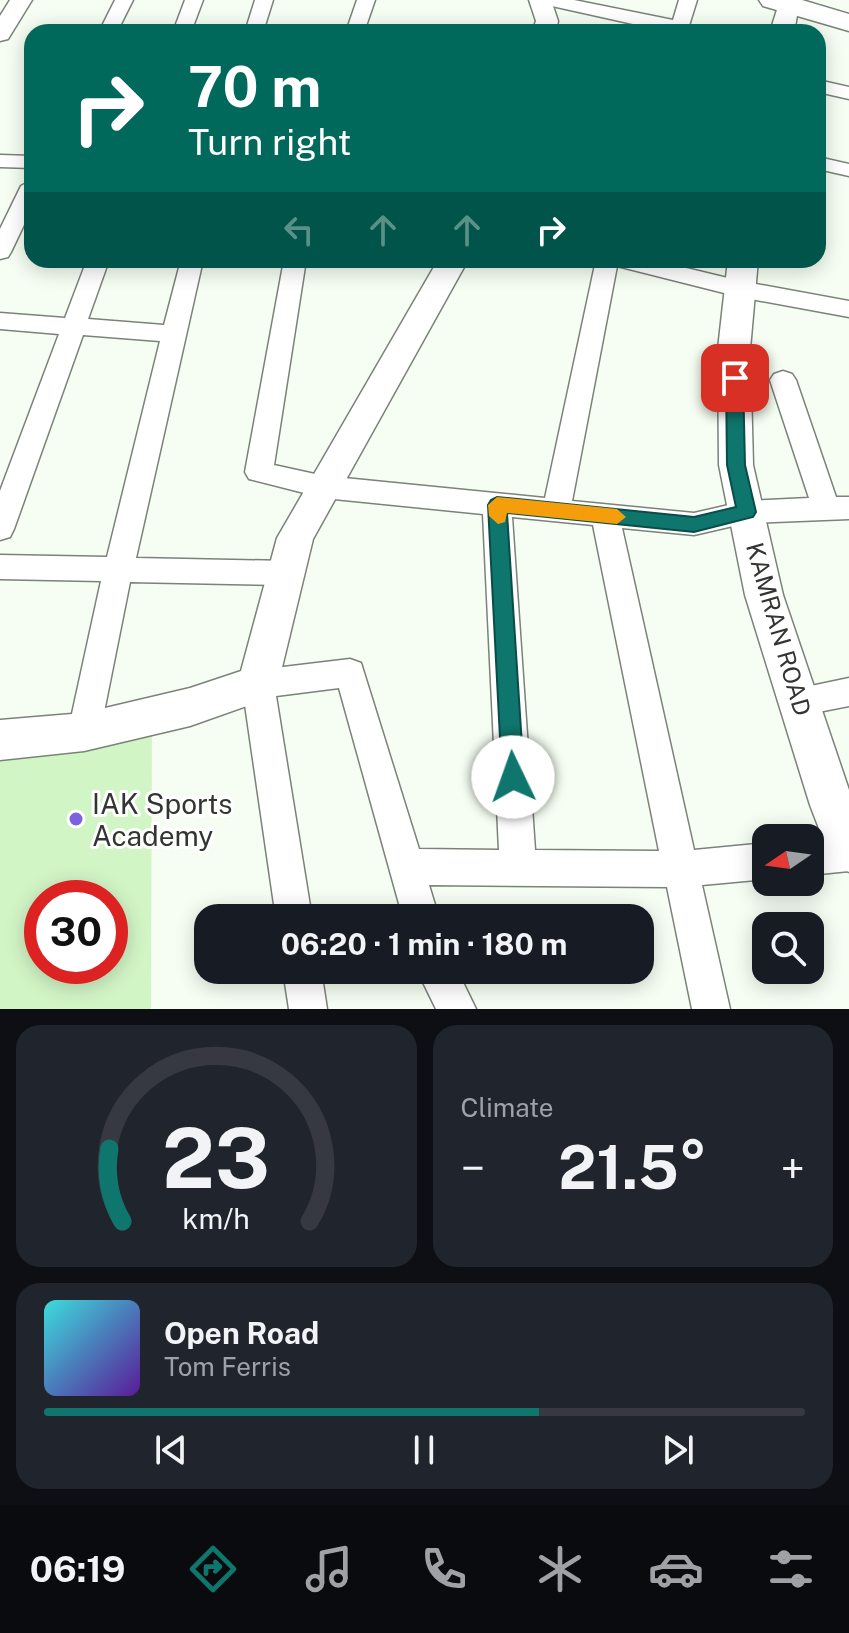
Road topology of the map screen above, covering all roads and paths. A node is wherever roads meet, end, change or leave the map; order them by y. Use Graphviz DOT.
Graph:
graph roads {
  1 [pos="21,0"];
  2 [pos="124,0"];
  3 [pos="194,0"];
  4 [pos="264,0"];
  5 [pos="366,0"];
  6 [pos="540,0"];
  7 [pos="549,0"];
  8 [pos="688,0"];
  9 [pos="780,2"];
  10 [pos="849,23"];
  11 [pos="112,24"];
  12 [pos="185,24"];
  13 [pos="256,24"];
  14 [pos="358,24"];
  15 [pos="546,24"];
  16 [pos="657,24"];
  17 [pos="681,24"];
  18 [pos="781,24"];
  19 [pos="0,34"];
  20 [pos="826,88"];
  21 [pos="849,93"];
  22 [pos="0,161"];
  23 [pos="24,162"];
  24 [pos="826,165"];
  25 [pos="849,170"];
  26 [pos="24,202"];
  27 [pos="0,252"];
  28 [pos="95,268"];
  29 [pos="190,268"];
  30 [pos="294,268"];
  31 [pos="448,268"];
  32 [pos="605,268"];
  33 [pos="690,268"];
  34 [pos="741,274"];
  35 [pos="849,309"];
  36 [pos="0,321"];
  37 [pos="74,327"];
  38 [pos="173,334"];
  39 [pos="783,380"];
  40 [pos="324,487"];
  41 [pos="497,505"];
  42 [pos="838,508"];
  43 [pos="556,511"];
  44 [pos="746,512"];
  45 [pos="605,516"];
  46 [pos="0,529"];
  47 [pos="0,567"];
  48 [pos="118,570"];
  49 [pos="286,573"];
  50 [pos="258,684"];
  51 [pos="849,692"];
  52 [pos="798,701"];
  53 [pos="84,732"];
  54 [pos="0,740"];
  55 [pos="849,851"];
  56 [pos="824,855"];
  57 [pos="752,862"];
  58 [pos="406,867"];
  59 [pos="518,868"];
  60 [pos="681,869"];
  61 [pos="292,904"];
  62 [pos="417,904"];
  63 [pos="304,984"];
  64 [pos="444,984"];
  65 [pos="308,1009"];
  66 [pos="457,1009"];
  67 [pos="711,1009"];
  1 -- 19 [label="street"];
  2 -- 11 [label="street"];
  3 -- 12 [label="street"];
  4 -- 13 [label="street"];
  5 -- 14 [label="street"];
  6 -- 15 [label="street"];
  7 -- 16 [label="street"];
  8 -- 17 [label="street"];
  9 -- 10 [label="main road"];
  9 -- 18 [label="street"];
  20 -- 21 [label="street"];
  22 -- 23 [label="street"];
  24 -- 25 [label="street"];
  26 -- 27 [label="street"];
  28 -- 37 [label="street"];
  29 -- 38 [label="street"];
  30 -- 40 [label="street"];
  31 -- 40 [label="street"];
  32 -- 43 [label="street"];
  33 -- 34 [label="street"];
  34 -- 35 [label="street"];
  34 -- 44 [label="street, KAMRAN ROAD"];
  36 -- 37 [label="street"];
  37 -- 38 [label="street"];
  37 -- 46 [label="street"];
  38 -- 48 [label="street"];
  39 -- 42 [label="street"];
  40 -- 41 [label="street"];
  40 -- 49 [label="street"];
  41 -- 43 [label="street"];
  41 -- 59 [label="street"];
  42 -- 44 [label="street"];
  43 -- 45 [label="street"];
  44 -- 45 [label="street"];
  44 -- 52 [label="street, KAMRAN ROAD"];
  45 -- 60 [label="street"];
  47 -- 48 [label="street"];
  48 -- 49 [label="street"];
  48 -- 53 [label="street"];
  49 -- 50 [label="street"];
  50 -- 53 [label="street"];
  50 -- 58 [label="street"];
  50 -- 61 [label="street"];
  51 -- 52 [label="street"];
  52 -- 55 [label="street, KAMRAN ROAD"];
  53 -- 54 [label="street"];
  55 -- 56 [label="street"];
  57 -- 60 [label="street"];
  58 -- 59 [label="street"];
  58 -- 62 [label="street"];
  59 -- 60 [label="street"];
  60 -- 67 [label="street"];
  63 -- 65 [label="street"];
  64 -- 66 [label="street"];
}
